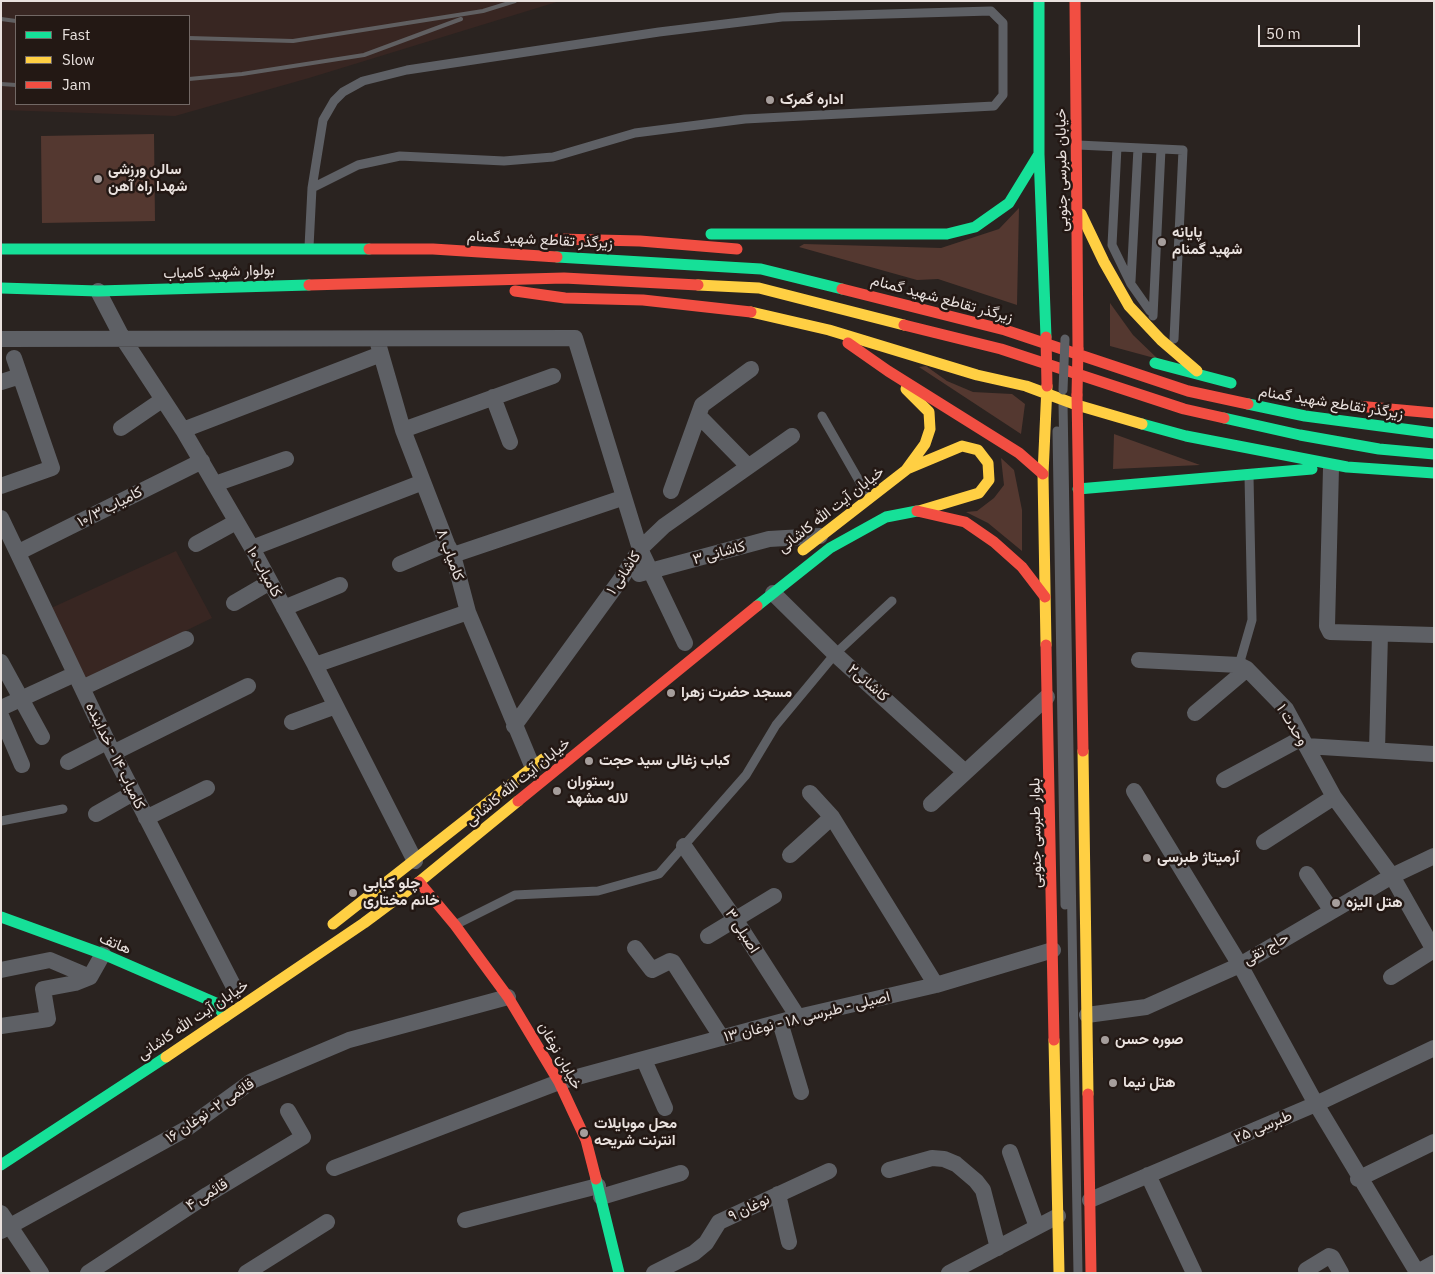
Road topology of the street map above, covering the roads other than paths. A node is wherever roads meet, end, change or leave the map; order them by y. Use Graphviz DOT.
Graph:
graph roads {
  1 [pos="1039,1"];
  2 [pos="1075,1"];
  3 [pos="1076,144"];
  4 [pos="1117,147"];
  5 [pos="1138,148"];
  6 [pos="1161,149"];
  7 [pos="1039,154"];
  8 [pos="312,188"];
  9 [pos="1077,206"];
  10 [pos="550,240"];
  11 [pos="640,241"];
  12 [pos="521,242"];
  13 [pos="1,248"];
  14 [pos="309,249"];
  15 [pos="433,249"];
  16 [pos="753,251"];
  17 [pos="438,281"];
  18 [pos="1131,284"];
  19 [pos="1,288"];
  20 [pos="98,291"];
  21 [pos="1159,322"];
  22 [pos="1043,329"];
  23 [pos="829,330"];
  24 [pos="1062,336"];
  25 [pos="122,337"];
  26 [pos="1,339"];
  27 [pos="1174,339"];
  28 [pos="1081,343"];
  29 [pos="379,347"];
  30 [pos="14,358"];
  31 [pos="1139,359"];
  32 [pos="751,369"];
  33 [pos="888,371"];
  34 [pos="20,376"];
  35 [pos="553,376"];
  36 [pos="1204,376"];
  37 [pos="1,382"];
  38 [pos="1238,385"];
  39 [pos="1056,392"];
  40 [pos="493,397"];
  41 [pos="162,400"];
  42 [pos="1077,400"];
  43 [pos="1348,405"];
  44 [pos="1434,413"];
  45 [pos="699,416"];
  46 [pos="822,416"];
  47 [pos="121,428"];
  48 [pos="183,430"];
  49 [pos="403,430"];
  50 [pos="1434,433"];
  51 [pos="792,436"];
  52 [pos="510,442"];
  53 [pos="1434,454"];
  54 [pos="286,459"];
  55 [pos="202,461"];
  56 [pos="748,466"];
  57 [pos="1339,467"];
  58 [pos="906,470"];
  59 [pos="1434,473"];
  60 [pos="1042,474"];
  61 [pos="1249,474"];
  62 [pos="423,482"];
  63 [pos="215,484"];
  64 [pos="1,486"];
  65 [pos="1078,489"];
  66 [pos="671,492"];
  67 [pos="622,498"];
  68 [pos="869,499"];
  69 [pos="918,511"];
  70 [pos="1,518"];
  71 [pos="236,522"];
  72 [pos="820,536"];
  73 [pos="196,544"];
  74 [pos="252,548"];
  75 [pos="640,549"];
  76 [pos="450,550"];
  77 [pos="19,552"];
  78 [pos="790,560"];
  79 [pos="400,564"];
  80 [pos="649,572"];
  81 [pos="621,579"];
  82 [pos="270,582"];
  83 [pos="340,585"];
  84 [pos="773,594"];
  85 [pos="1045,597"];
  86 [pos="892,602"];
  87 [pos="234,603"];
  88 [pos="284,608"];
  89 [pos="468,612"];
  90 [pos="1380,634"];
  91 [pos="1434,635"];
  92 [pos="186,640"];
  93 [pos="685,643"];
  94 [pos="835,654"];
  95 [pos="1139,660"];
  96 [pos="1,662"];
  97 [pos="315,666"];
  98 [pos="1243,667"];
  99 [pos="75,674"];
  100 [pos="248,686"];
  101 [pos="82,688"];
  102 [pos="1047,697"];
  103 [pos="22,698"];
  104 [pos="336,706"];
  105 [pos="1,708"];
  106 [pos="1195,713"];
  107 [pos="1,716"];
  108 [pos="292,722"];
  109 [pos="514,726"];
  110 [pos="42,737"];
  111 [pos="1304,742"];
  112 [pos="110,748"];
  113 [pos="556,749"];
  114 [pos="1377,750"];
  115 [pos="1434,754"];
  116 [pos="68,762"];
  117 [pos="22,764"];
  118 [pos="533,768"];
  119 [pos="965,772"];
  120 [pos="1224,780"];
  121 [pos="207,788"];
  122 [pos="1134,791"];
  123 [pos="134,793"];
  124 [pos="810,793"];
  125 [pos="1334,797"];
  126 [pos="931,804"];
  127 [pos="63,808"];
  128 [pos="96,814"];
  129 [pos="832,817"];
  130 [pos="146,818"];
  131 [pos="1,821"];
  132 [pos="1264,842"];
  133 [pos="684,846"];
  134 [pos="790,855"];
  135 [pos="1434,856"];
  136 [pos="415,861"];
  137 [pos="1307,874"];
  138 [pos="1392,876"];
  139 [pos="419,882"];
  140 [pos="774,896"];
  141 [pos="1332,911"];
  142 [pos="1,917"];
  143 [pos="735,919"];
  144 [pos="455,925"];
  145 [pos="322,932"];
  146 [pos="708,936"];
  147 [pos="1433,946"];
  148 [pos="635,948"];
  149 [pos="1053,950"];
  150 [pos="103,954"];
  151 [pos="1240,965"];
  152 [pos="1,970"];
  153 [pos="90,977"];
  154 [pos="1391,977"];
  155 [pos="936,985"];
  156 [pos="240,988"];
  157 [pos="508,997"];
  158 [pos="212,1006"];
  159 [pos="1087,1015"];
  160 [pos="225,1016"];
  161 [pos="798,1017"];
  162 [pos="780,1022"];
  163 [pos="1,1026"];
  164 [pos="722,1038"];
  165 [pos="1434,1048"];
  166 [pos="644,1060"];
  167 [pos="559,1082"];
  168 [pos="801,1092"];
  169 [pos="1316,1104"];
  170 [pos="665,1108"];
  171 [pos="288,1111"];
  172 [pos="1434,1142"];
  173 [pos="1010,1152"];
  174 [pos="1,1165"];
  175 [pos="334,1168"];
  176 [pos="889,1170"];
  177 [pos="829,1171"];
  178 [pos="681,1173"];
  179 [pos="1148,1176"];
  180 [pos="1358,1179"];
  181 [pos="600,1192"];
  182 [pos="778,1194"];
  183 [pos="1090,1200"];
  184 [pos="1058,1216"];
  185 [pos="465,1220"];
  186 [pos="327,1222"];
  187 [pos="4,1224"];
  188 [pos="1037,1227"];
  189 [pos="789,1242"];
  190 [pos="998,1248"];
  191 [pos="1434,1263"];
  192 [pos="1306,1270"];
  193 [pos="36,1271"];
  194 [pos="88,1273"];
  195 [pos="246,1273"];
  196 [pos="619,1273"];
  197 [pos="654,1273"];
  198 [pos="949,1273"];
  199 [pos="1059,1273"];
  200 [pos="1070,1273"];
  201 [pos="1078,1273"];
  202 [pos="1091,1273"];
  203 [pos="1194,1273"];
  204 [pos="1341,1273"];
  205 [pos="1417,1273"];
  1 -- 7 [label="main road, خیابان طبرسی جنوبی"];
  2 -- 3 [label="main road, خیابان طبرسی جنوبی"];
  3 -- 4 [label="lane"];
  3 -- 9 [label="main road, خیابان طبرسی جنوبی"];
  4 -- 5 [label="lane"];
  4 -- 18 [label="lane"];
  5 -- 6 [label="lane"];
  5 -- 18 [label="lane"];
  6 -- 21 [label="lane"];
  6 -- 27 [label="lane"];
  7 -- 11 [label="main road"];
  7 -- 22 [label="main road, خیابان طبرسی جنوبی"];
  8 -- 8 [label="lane"];
  8 -- 14 [label="lane"];
  9 -- 28 [label="main road, خیابان طبرسی جنوبی"];
  9 -- 36 [label="main road"];
  10 -- 11 [label="main road"];
  11 -- 16 [label="main road"];
  12 -- 15 [label="main road"];
  13 -- 14 [label="main road, بولوار شهید کامیاب"];
  14 -- 15 [label="main road, بولوار شهید کامیاب"];
  15 -- 50 [label="main road, زیرگذر تقاطع شهید گمنام"];
  17 -- 20 [label="main road, بولوار شهید کامیاب"];
  17 -- 23 [label="main road"];
  17 -- 53 [label="main road"];
  18 -- 21 [label="lane"];
  19 -- 20 [label="main road, بولوار شهید کامیاب"];
  20 -- 25 [label="street, کامیاب ۱۰"];
  21 -- 27 [label="lane"];
  22 -- 24 [label="main road"];
  22 -- 39 [label="main road, خیابان طبرسی جنوبی, bridge"];
  23 -- 33 [label="main road"];
  23 -- 39 [label="main road"];
  24 -- 28 [label="main road"];
  24 -- 39 [label="lane, bridge"];
  25 -- 26 [label="street"];
  25 -- 29 [label="street"];
  25 -- 41 [label="street, کامیاب ۱۰"];
  27 -- 36 [label="lane"];
  28 -- 42 [label="main road, خیابان طبرسی جنوبی, bridge"];
  29 -- 48 [label="street"];
  29 -- 49 [label="street, کامیاب ۸"];
  29 -- 67 [label="street"];
  30 -- 34 [label="street"];
  31 -- 36 [label="main road"];
  32 -- 45 [label="street"];
  33 -- 58 [label="main road, خیابان آیت الله کاشانی"];
  33 -- 60 [label="main road"];
  34 -- 37 [label="street"];
  34 -- 64 [label="street"];
  35 -- 40 [label="street"];
  36 -- 38 [label="main road"];
  39 -- 42 [label="main road"];
  39 -- 60 [label="main road, بلوار طبرسی جنوبی"];
  39 -- 200 [label="lane"];
  39 -- 201 [label="lane"];
  40 -- 49 [label="street"];
  40 -- 52 [label="street"];
  41 -- 47 [label="street"];
  41 -- 48 [label="street, کامیاب ۱۰"];
  42 -- 57 [label="main road"];
  42 -- 65 [label="main road"];
  43 -- 44 [label="main road"];
  45 -- 56 [label="street"];
  45 -- 66 [label="street"];
  46 -- 68 [label="lane"];
  48 -- 55 [label="street, کامیاب ۱۰"];
  49 -- 62 [label="street, کامیاب ۸"];
  51 -- 56 [label="street, کاشانی ۱"];
  54 -- 63 [label="street"];
  55 -- 63 [label="street, کامیاب ۱۰"];
  55 -- 77 [label="street, کامیاب ۱۰/۳"];
  56 -- 75 [label="street, کاشانی ۱"];
  57 -- 59 [label="main road"];
  57 -- 61 [label="main road"];
  57 -- 90 [label="street"];
  58 -- 68 [label="main road, خیابان آیت الله کاشانی"];
  58 -- 69 [label="main road"];
  60 -- 85 [label="main road, بلوار طبرسی جنوبی"];
  61 -- 65 [label="main road"];
  61 -- 98 [label="lane"];
  62 -- 74 [label="street"];
  62 -- 76 [label="street, کامیاب ۸"];
  63 -- 71 [label="street, کامیاب ۱۰"];
  65 -- 159 [label="main road"];
  67 -- 75 [label="street"];
  67 -- 76 [label="street"];
  68 -- 72 [label="main road, خیابان آیت الله کاشانی"];
  69 -- 84 [label="main road, خیابان آیت الله کاشانی"];
  69 -- 85 [label="main road, خیابان آیت الله کاشانی"];
  70 -- 77 [label="street, کامیاب ۱۴ - خدابنده"];
  71 -- 73 [label="street"];
  71 -- 74 [label="street, کامیاب ۱۰"];
  72 -- 78 [label="main road, خیابان آیت الله کاشانی"];
  72 -- 80 [label="street, کاشانی ۳"];
  74 -- 82 [label="street, کامیاب ۱۰"];
  75 -- 80 [label="street"];
  75 -- 81 [label="street, کاشانی ۱"];
  76 -- 79 [label="street"];
  76 -- 89 [label="street, کامیاب ۸"];
  77 -- 99 [label="street, کامیاب ۱۴ - خدابنده"];
  80 -- 81 [label="street, کاشانی ۳"];
  80 -- 93 [label="street"];
  81 -- 109 [label="street, کاشانی ۱"];
  82 -- 87 [label="street"];
  82 -- 88 [label="street, کامیاب ۱۰"];
  83 -- 88 [label="street"];
  84 -- 94 [label="street, کاشانی۲"];
  84 -- 139 [label="main road, خیابان آیت الله کاشانی"];
  85 -- 102 [label="main road, بلوار طبرسی جنوبی"];
  86 -- 94 [label="lane"];
  88 -- 97 [label="street, کامیاب ۱۰"];
  89 -- 97 [label="street"];
  89 -- 109 [label="street, کامیاب ۸"];
  90 -- 91 [label="street"];
  90 -- 114 [label="street"];
  92 -- 101 [label="street"];
  94 -- 119 [label="street, کاشانی۲"];
  94 -- 133 [label="lane"];
  95 -- 98 [label="street"];
  96 -- 103 [label="street"];
  97 -- 104 [label="street, کامیاب ۱۰"];
  98 -- 106 [label="street"];
  98 -- 111 [label="street, وحدت ۱"];
  99 -- 101 [label="street, کامیاب ۱۴ - خدابنده"];
  99 -- 103 [label="street"];
  100 -- 112 [label="street"];
  101 -- 112 [label="street, کامیاب ۱۴ - خدابنده"];
  102 -- 119 [label="street"];
  102 -- 149 [label="main road, بلوار طبرسی جنوبی"];
  103 -- 105 [label="street"];
  103 -- 110 [label="street"];
  104 -- 108 [label="street"];
  104 -- 136 [label="street, کامیاب ۱۰"];
  107 -- 117 [label="street"];
  109 -- 118 [label="street, کامیاب ۸"];
  111 -- 114 [label="street"];
  111 -- 120 [label="street"];
  111 -- 125 [label="street, وحدت ۱"];
  112 -- 116 [label="street"];
  112 -- 123 [label="street, کامیاب ۱۴ - خدابنده"];
  113 -- 118 [label="main road, خیابان آیت الله کاشانی"];
  114 -- 115 [label="street"];
  118 -- 136 [label="main road, خیابان آیت الله کاشانی"];
  119 -- 126 [label="street"];
  121 -- 130 [label="street"];
  122 -- 151 [label="street"];
  123 -- 128 [label="street"];
  123 -- 130 [label="street, کامیاب ۱۴ - خدابنده"];
  124 -- 129 [label="street"];
  125 -- 132 [label="street"];
  125 -- 138 [label="street, وحدت ۱"];
  127 -- 131 [label="lane"];
  129 -- 134 [label="street"];
  129 -- 155 [label="street"];
  130 -- 156 [label="street, کامیاب ۱۴ - خدابنده"];
  133 -- 143 [label="street, اصیلی ۳"];
  133 -- 144 [label="lane"];
  135 -- 138 [label="street, حاج تقی"];
  136 -- 145 [label="main road, خیابان آیت الله کاشانی"];
  137 -- 141 [label="street"];
  138 -- 141 [label="street, حاج تقی"];
  138 -- 147 [label="street, وحدت ۱"];
  139 -- 144 [label="main road, خیابان نوغان"];
  139 -- 160 [label="main road, خیابان آیت الله کاشانی"];
  140 -- 143 [label="street"];
  141 -- 151 [label="street, حاج تقی"];
  142 -- 150 [label="main road, هاتف"];
  143 -- 146 [label="street"];
  143 -- 161 [label="street, اصیلی ۳"];
  144 -- 157 [label="main road, خیابان نوغان"];
  147 -- 154 [label="street"];
  148 -- 164 [label="street"];
  149 -- 155 [label="street, اصیلی - طبرسی ۱۸ - نوغان ۱۳"];
  149 -- 184 [label="main road, بلوار طبرسی جنوبی"];
  150 -- 153 [label="street"];
  150 -- 158 [label="main road, هاتف"];
  151 -- 159 [label="street, حاج تقی"];
  151 -- 169 [label="street"];
  152 -- 153 [label="street"];
  153 -- 163 [label="street"];
  155 -- 161 [label="street, اصیلی - طبرسی ۱۸ - نوغان ۱۳"];
  156 -- 158 [label="main road, خیابان آیت الله کاشانی"];
  157 -- 167 [label="main road, خیابان نوغان"];
  157 -- 187 [label="street, قائمی ۲- نوغان ۱۶"];
  158 -- 160 [label="main road"];
  159 -- 183 [label="main road"];
  160 -- 174 [label="main road, خیابان آیت الله کاشانی"];
  161 -- 162 [label="street, اصیلی - طبرسی ۱۸ - نوغان ۱۳"];
  162 -- 164 [label="street, اصیلی - طبرسی ۱۸ - نوغان ۱۳"];
  162 -- 168 [label="street"];
  164 -- 166 [label="street, اصیلی - طبرسی ۱۸ - نوغان ۱۳"];
  165 -- 169 [label="street, طبرسی ۲۵"];
  166 -- 167 [label="street, اصیلی - طبرسی ۱۸ - نوغان ۱۳"];
  166 -- 170 [label="street"];
  167 -- 175 [label="street, اصیلی - طبرسی ۱۸ - نوغان ۱۳"];
  167 -- 181 [label="main road, خیابان نوغان"];
  169 -- 179 [label="street, طبرسی ۲۵"];
  169 -- 180 [label="street"];
  171 -- 194 [label="street, قائمی ۴"];
  172 -- 180 [label="street"];
  173 -- 188 [label="street"];
  176 -- 190 [label="street"];
  177 -- 182 [label="street, نوغان ۹"];
  178 -- 181 [label="street"];
  179 -- 183 [label="street, طبرسی ۲۵"];
  179 -- 203 [label="street"];
  180 -- 205 [label="street"];
  181 -- 185 [label="street"];
  181 -- 196 [label="main road, خیابان نوغان"];
  182 -- 189 [label="street"];
  182 -- 197 [label="street, نوغان ۹"];
  183 -- 202 [label="main road"];
  184 -- 188 [label="street"];
  184 -- 199 [label="main road, بلوار طبرسی جنوبی"];
  186 -- 195 [label="street"];
  187 -- 193 [label="street"];
  188 -- 190 [label="street"];
  190 -- 198 [label="street"];
  191 -- 205 [label="street"];
  192 -- 204 [label="street"];
}
